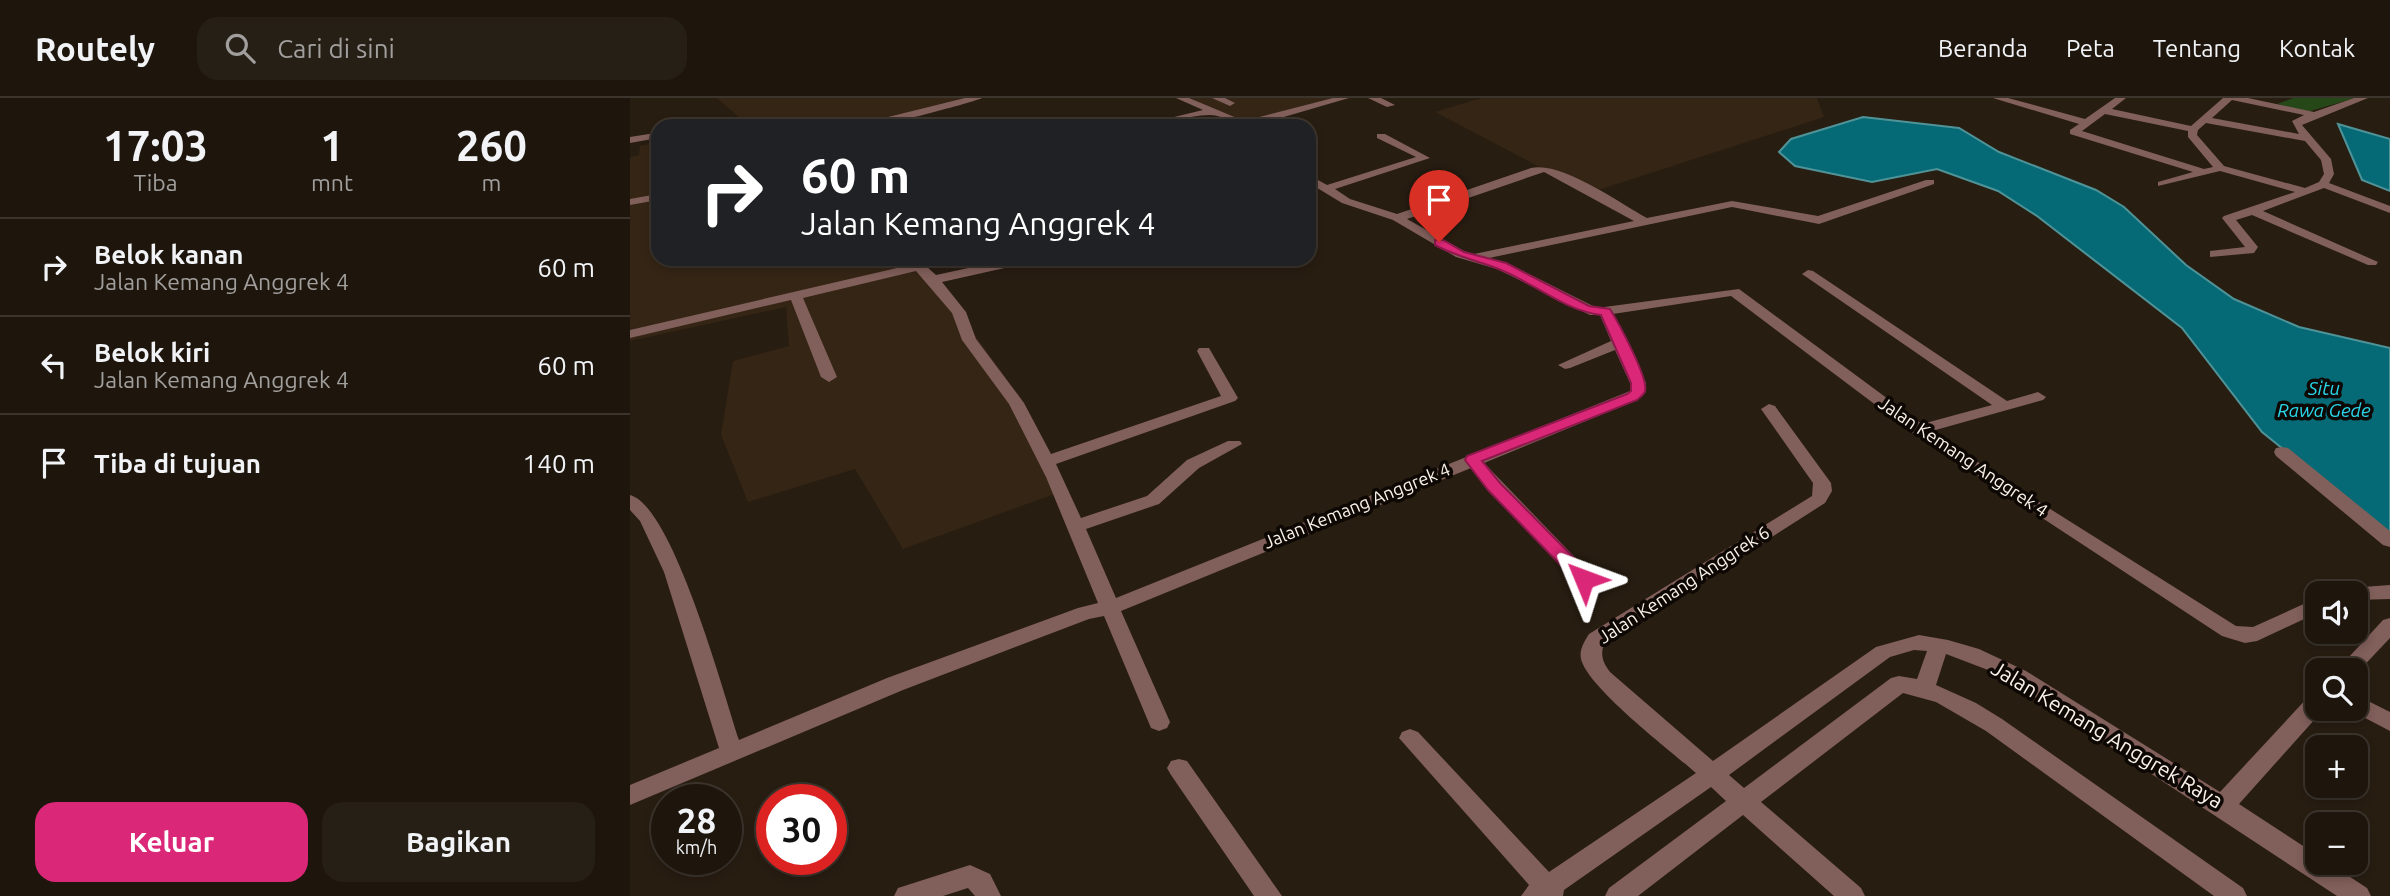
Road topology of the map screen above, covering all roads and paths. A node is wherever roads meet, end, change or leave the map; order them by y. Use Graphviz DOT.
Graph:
graph roads {
  1 [pos="977,98"];
  2 [pos="1181,98"];
  3 [pos="1217,98"];
  4 [pos="1344,98"];
  5 [pos="1373,98"];
  6 [pos="1998,98"];
  7 [pos="2121,98"];
  8 [pos="2229,98"];
  9 [pos="2235,98"];
  10 [pos="2363,98"];
  11 [pos="1230,103"];
  12 [pos="1390,104"];
  13 [pos="1214,111"];
  14 [pos="2106,111"];
  15 [pos="2312,114"];
  16 [pos="890,119"];
  17 [pos="1176,119"];
  18 [pos="1232,119"];
  19 [pos="1267,119"];
  20 [pos="2207,120"];
  21 [pos="2088,123"];
  22 [pos="2193,130"];
  23 [pos="1381,136"];
  24 [pos="651,137"];
  25 [pos="2311,139"];
  26 [pos="630,140"];
  27 [pos="2220,168"];
  28 [pos="2203,172"];
  29 [pos="1930,182"];
  30 [pos="2162,184"];
  31 [pos="2323,184"];
  32 [pos="1316,185"];
  33 [pos="2306,192"];
  34 [pos="651,198"];
  35 [pos="630,202"];
  36 [pos="2390,210"];
  37 [pos="2253,211"];
  38 [pos="1397,218"];
  39 [pos="1643,221"];
  40 [pos="2214,254"];
  41 [pos="1475,258"];
  42 [pos="2372,262"];
  43 [pos="903,266"];
  44 [pos="918,266"];
  45 [pos="994,266"];
  46 [pos="1808,274"];
  47 [pos="933,279"];
  48 [pos="796,296"];
  49 [pos="1605,312"];
  50 [pos="630,334"];
  51 [pos="1621,342"];
  52 [pos="1204,351"];
  53 [pos="1565,365"];
  54 [pos="829,377"];
  55 [pos="2038,397"];
  56 [pos="2004,406"];
  57 [pos="1769,409"];
  58 [pos="1919,430"];
  59 [pos="1234,444"];
  60 [pos="2281,452"];
  61 [pos="1473,460"];
  62 [pos="1045,462"];
  63 [pos="630,500"];
  64 [pos="1077,526"];
  65 [pos="2390,541"];
  66 [pos="1584,579"];
  67 [pos="2390,592"];
  68 [pos="2368,593"];
  69 [pos="1110,608"];
  70 [pos="2305,612"];
  71 [pos="2390,625"];
  72 [pos="1939,646"];
  73 [pos="2358,658"];
  74 [pos="1924,688"];
  75 [pos="2368,710"];
  76 [pos="2305,715"];
  77 [pos="1159,722"];
  78 [pos="2390,722"];
  79 [pos="1410,738"];
  80 [pos="732,754"];
  81 [pos="1179,768"];
  82 [pos="1713,774"];
  83 [pos="630,795"];
  84 [pos="1742,800"];
  85 [pos="2223,805"];
  86 [pos="1544,893"];
  87 [pos="907,896"];
  88 [pos="988,896"];
  89 [pos="1269,896"];
  90 [pos="1618,896"];
  91 [pos="1853,896"];
  92 [pos="2234,896"];
  93 [pos="2358,896"];
  1 -- 16 [label="street"];
  2 -- 13 [label="street"];
  3 -- 11 [label="street"];
  4 -- 19 [label="street"];
  5 -- 12 [label="street"];
  6 -- 21 [label="street"];
  7 -- 14 [label="street"];
  8 -- 20 [label="street"];
  9 -- 15 [label="street"];
  10 -- 15 [label="street"];
  13 -- 17 [label="street"];
  13 -- 18 [label="street"];
  14 -- 21 [label="street"];
  14 -- 22 [label="street"];
  15 -- 25 [label="street"];
  20 -- 22 [label="street"];
  20 -- 25 [label="street"];
  21 -- 28 [label="street"];
  22 -- 27 [label="street"];
  23 -- 32 [label="street"];
  24 -- 26 [label="street"];
  25 -- 31 [label="street"];
  27 -- 28 [label="street"];
  27 -- 33 [label="street"];
  28 -- 30 [label="street"];
  29 -- 39 [label="street"];
  31 -- 33 [label="street"];
  31 -- 36 [label="street"];
  32 -- 38 [label="street, Jalan Kemang Anggrek 4"];
  33 -- 37 [label="street"];
  34 -- 35 [label="street"];
  37 -- 40 [label="street"];
  37 -- 42 [label="street"];
  38 -- 39 [label="street"];
  38 -- 41 [label="street, Jalan Kemang Anggrek 4"];
  39 -- 41 [label="street"];
  41 -- 49 [label="street, Jalan Kemang Anggrek 4"];
  43 -- 48 [label="street"];
  44 -- 47 [label="street"];
  45 -- 47 [label="street"];
  46 -- 56 [label="street"];
  47 -- 62 [label="street"];
  48 -- 50 [label="street"];
  48 -- 54 [label="street"];
  49 -- 51 [label="street, Jalan Kemang Anggrek 4"];
  49 -- 58 [label="street, Jalan Kemang Anggrek 4"];
  51 -- 53 [label="street"];
  51 -- 61 [label="street, Jalan Kemang Anggrek 4"];
  52 -- 62 [label="street"];
  55 -- 56 [label="street"];
  56 -- 58 [label="street"];
  57 -- 82 [label="street, Jalan Kemang Anggrek 6"];
  58 -- 70 [label="street, Jalan Kemang Anggrek 4"];
  59 -- 64 [label="street"];
  60 -- 65 [label="street"];
  61 -- 66 [label="street"];
  61 -- 69 [label="street, Jalan Kemang Anggrek 4"];
  62 -- 64 [label="street"];
  63 -- 80 [label="street"];
  64 -- 69 [label="street"];
  67 -- 68 [label="street"];
  69 -- 77 [label="street"];
  69 -- 80 [label="street, Jalan Kemang Anggrek 4"];
  71 -- 73 [label="street"];
  72 -- 74 [label="street"];
  72 -- 82 [label="street, Jalan Kemang Anggrek Raya"];
  72 -- 85 [label="street, Jalan Kemang Anggrek Raya"];
  74 -- 84 [label="street"];
  74 -- 92 [label="street"];
  75 -- 78 [label="street"];
  76 -- 85 [label="street"];
  79 -- 86 [label="street"];
  80 -- 83 [label="street, Jalan Kemang Anggrek 4"];
  81 -- 89 [label="street"];
  82 -- 84 [label="street, Jalan Kemang Anggrek 6"];
  82 -- 86 [label="street, Jalan Kemang Anggrek Raya"];
  84 -- 90 [label="street"];
  84 -- 91 [label="street, Jalan Kemang Anggrek 6"];
  85 -- 93 [label="street, Jalan Kemang Anggrek Raya"];
  87 -- 88 [label="street"];
}
